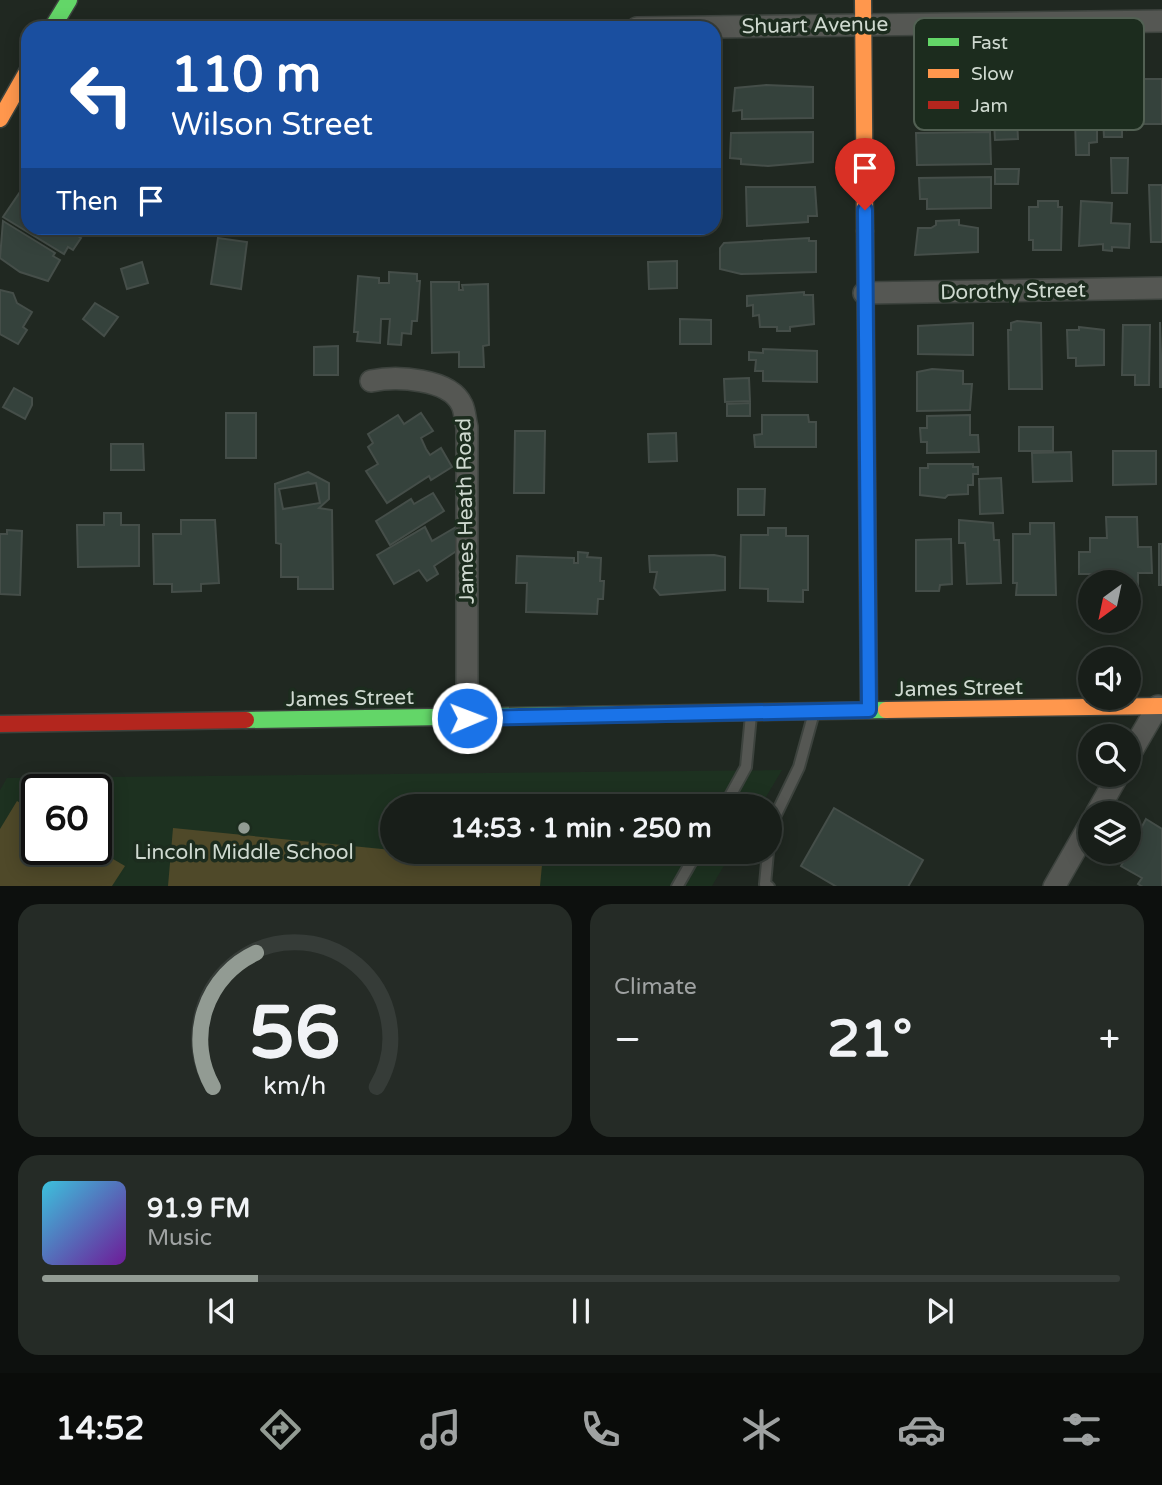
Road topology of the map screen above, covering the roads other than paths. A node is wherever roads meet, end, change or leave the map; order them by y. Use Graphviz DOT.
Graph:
graph roads {
  1 [pos="69,0"];
  2 [pos="863,0"];
  3 [pos="56,21"];
  4 [pos="1144,21"];
  5 [pos="1162,21"];
  6 [pos="914,24"];
  7 [pos="864,25"];
  8 [pos="721,27"];
  9 [pos="21,82"];
  10 [pos="0,118"];
  11 [pos="1162,288"];
  12 [pos="864,293"];
  13 [pos="371,381"];
  14 [pos="1160,706"];
  15 [pos="869,710"];
  16 [pos="814,711"];
  17 [pos="751,712"];
  18 [pos="467,718"];
  19 [pos="0,724"];
  20 [pos="1141,737"];
  21 [pos="730,794"];
  22 [pos="782,802"];
  23 [pos="1078,845"];
  24 [pos="690,864"];
  25 [pos="767,864"];
  26 [pos="678,886"];
  27 [pos="768,886"];
  28 [pos="1055,886"];
  1 -- 3 [label="main road"];
  2 -- 7 [label="main road"];
  4 -- 5 [label="street, Shuart Avenue"];
  6 -- 7 [label="street, Shuart Avenue"];
  7 -- 8 [label="street, Shuart Avenue"];
  7 -- 12 [label="main road"];
  9 -- 10 [label="main road"];
  11 -- 12 [label="street, Dorothy Street"];
  12 -- 15 [label="main road"];
  13 -- 18 [label="street, James Heath Road"];
  14 -- 15 [label="main road, James Street"];
  14 -- 20 [label="street"];
  15 -- 16 [label="main road, James Street"];
  16 -- 17 [label="main road, James Street"];
  16 -- 22 [label="lane"];
  17 -- 18 [label="main road, James Street"];
  17 -- 21 [label="lane"];
  18 -- 19 [label="main road, James Street"];
  23 -- 28 [label="street"];
  24 -- 26 [label="lane"];
  25 -- 27 [label="lane"];
}
